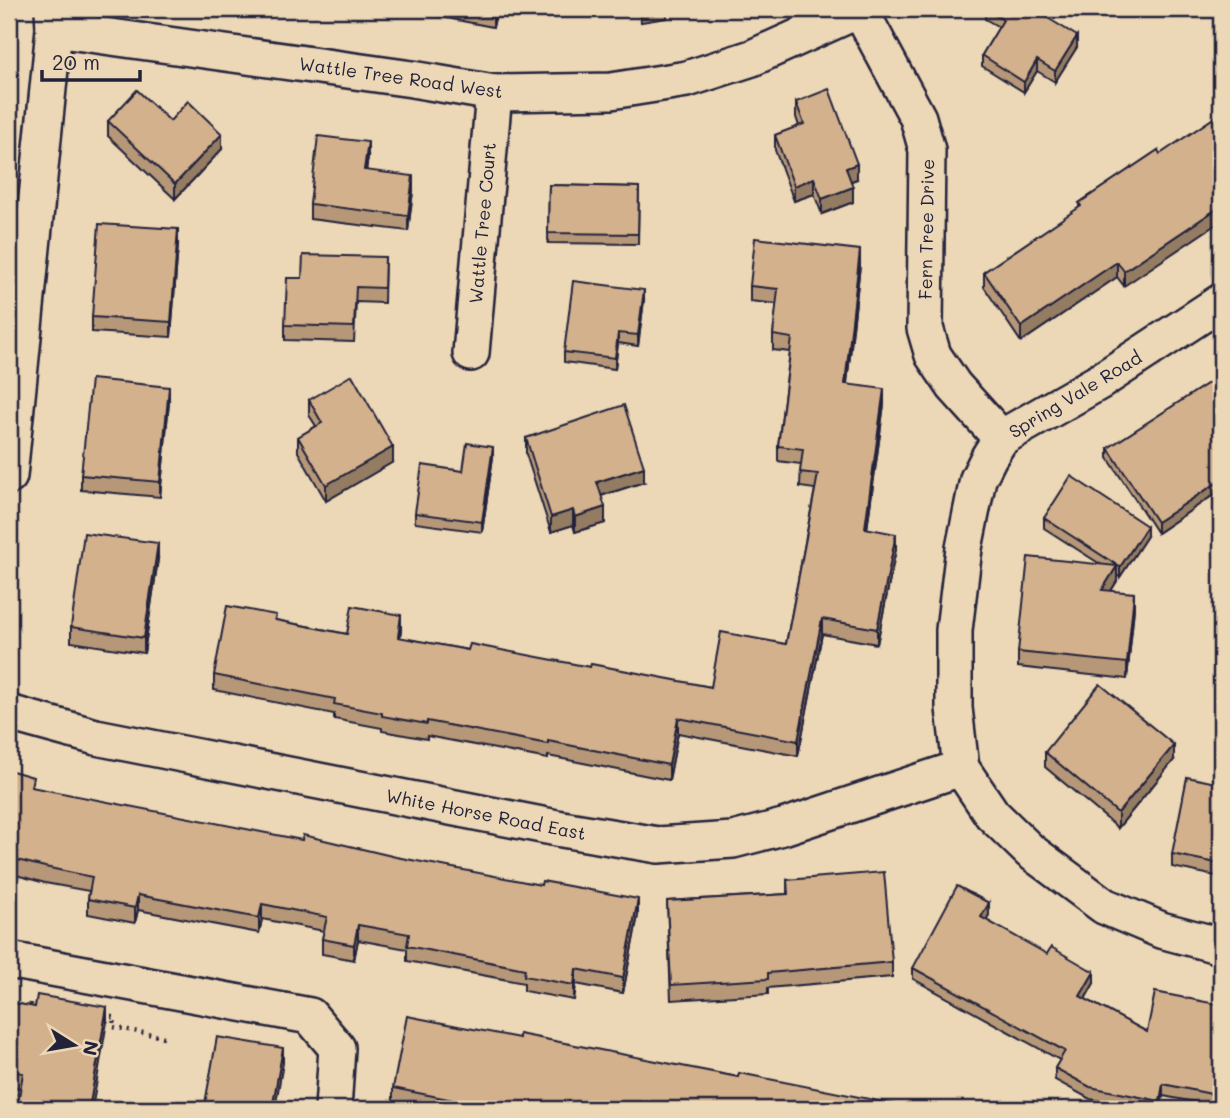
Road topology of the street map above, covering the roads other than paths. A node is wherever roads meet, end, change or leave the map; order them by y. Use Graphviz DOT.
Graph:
graph roads {
  1 [pos="860,9"];
  2 [pos="54,19"];
  3 [pos="494,93"];
  4 [pos="1221,302"];
  5 [pos="471,353"];
  6 [pos="1001,438"];
  7 [pos="9,476"];
  8 [pos="9,713"];
  9 [pos="961,768"];
  10 [pos="1221,946"];
  11 [pos="9,960"];
  12 [pos="333,1109"];
  1 -- 3 [label="street, Wattle Tree Road West"];
  1 -- 6 [label="street, Fern Tree Drive"];
  2 -- 3 [label="street, Wattle Tree Road West"];
  2 -- 7 [label="street"];
  3 -- 5 [label="street, Wattle Tree Court"];
  4 -- 6 [label="street, Spring Vale Road"];
  6 -- 9 [label="street, Spring Vale Road"];
  8 -- 9 [label="street, White Horse Road East"];
  9 -- 10 [label="street"];
  11 -- 12 [label="street"];
}
